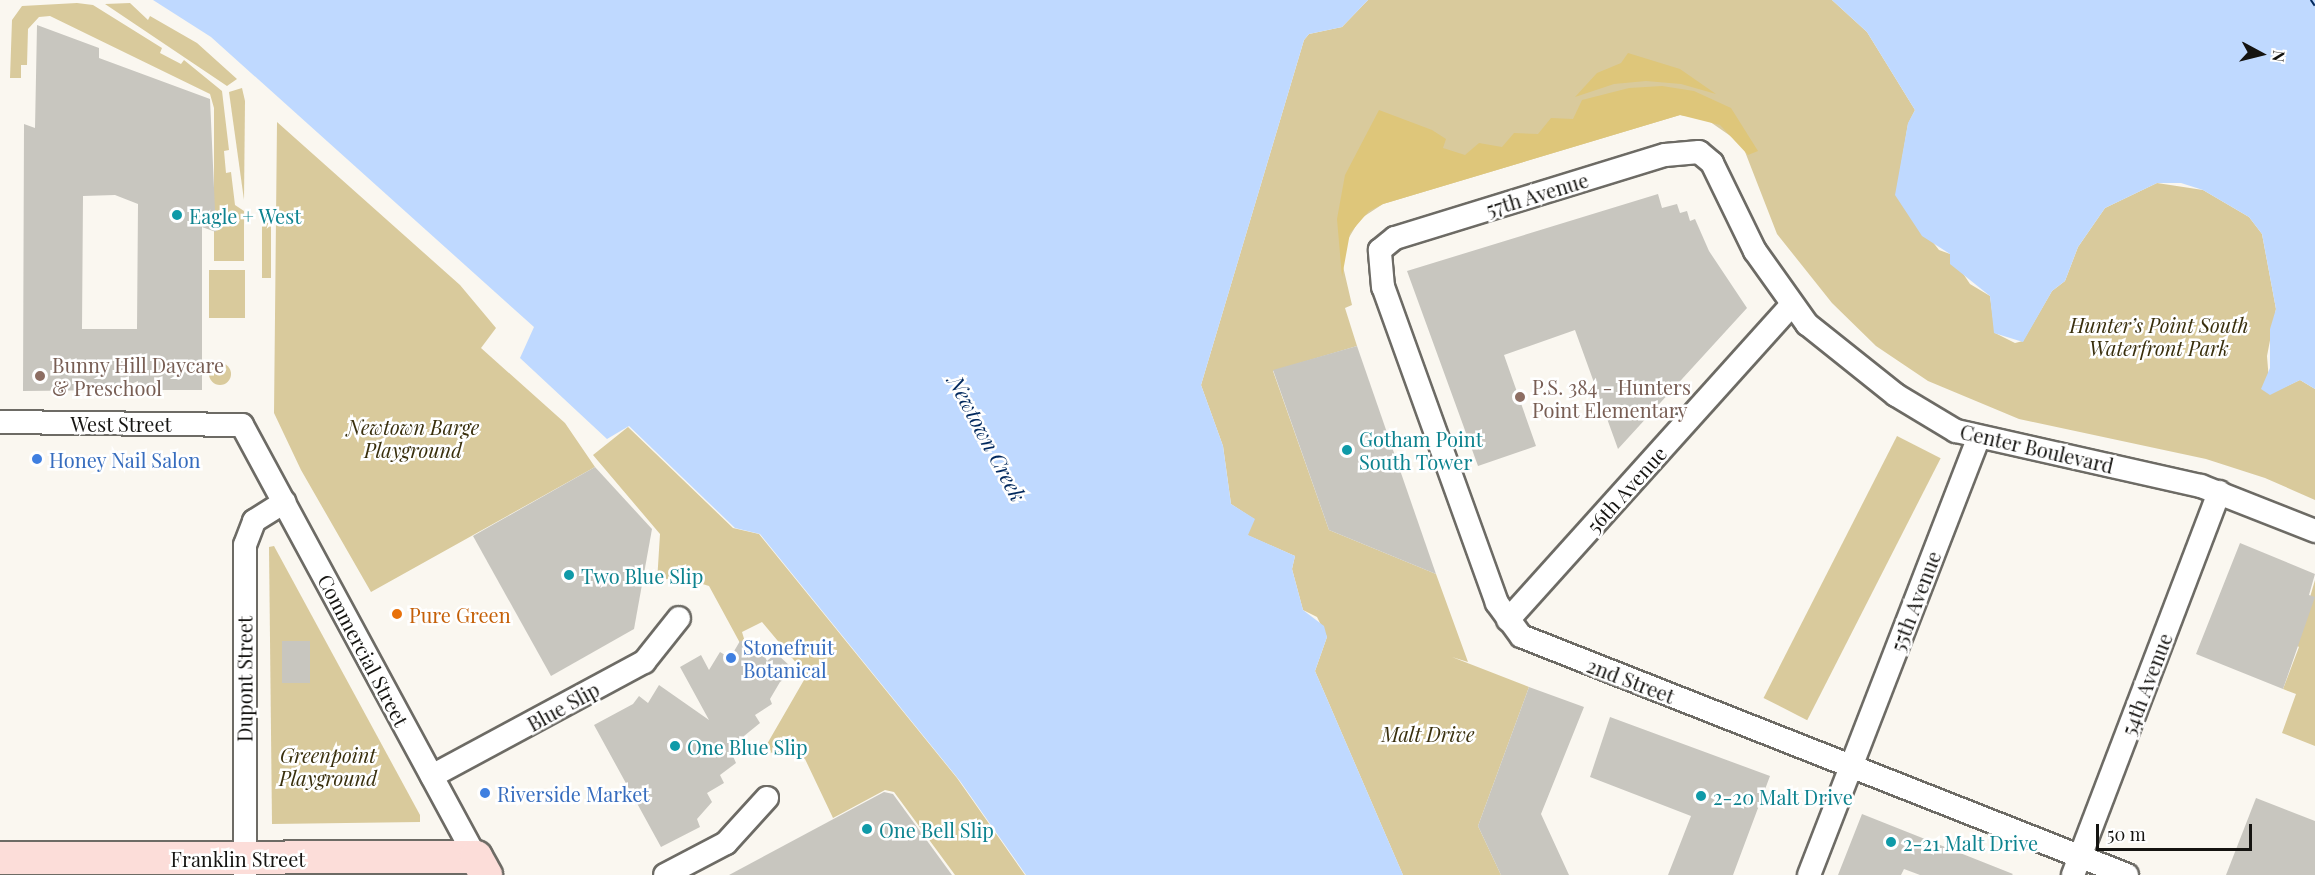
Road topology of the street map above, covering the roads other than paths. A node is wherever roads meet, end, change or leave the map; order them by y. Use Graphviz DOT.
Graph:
graph roads {
  1 [pos="1699,152"];
  2 [pos="1380,250"];
  3 [pos="1792,305"];
  4 [pos="0,422"];
  5 [pos="242,425"];
  6 [pos="1980,437"];
  7 [pos="2218,492"];
  8 [pos="284,502"];
  9 [pos="2315,531"];
  10 [pos="679,618"];
  11 [pos="1508,620"];
  12 [pos="1851,766"];
  13 [pos="432,776"];
  14 [pos="767,798"];
  15 [pos="0,858"];
  16 [pos="245,866"];
  17 [pos="481,866"];
  18 [pos="2077,866"];
  19 [pos="665,875"];
  20 [pos="1809,875"];
  21 [pos="2127,875"];
  1 -- 2 [label="street, 57th Avenue"];
  1 -- 3 [label="street, Center Boulevard"];
  2 -- 11 [label="street, 2nd Street"];
  3 -- 6 [label="street, Center Boulevard"];
  3 -- 11 [label="street, 56th Avenue"];
  4 -- 5 [label="street, West Street"];
  5 -- 8 [label="street, Commercial Street"];
  6 -- 7 [label="street, Center Boulevard"];
  6 -- 12 [label="street, 55th Avenue"];
  7 -- 9 [label="street, Center Boulevard"];
  7 -- 18 [label="street, 54th Avenue"];
  8 -- 13 [label="street, Commercial Street"];
  8 -- 16 [label="street, Dupont Street"];
  10 -- 13 [label="street, Blue Slip"];
  11 -- 12 [label="street, 2nd Street"];
  12 -- 18 [label="street, 2nd Street"];
  12 -- 20 [label="street"];
  13 -- 17 [label="street, Commercial Street"];
  14 -- 19 [label="street"];
  15 -- 16 [label="street, Franklin Street"];
  16 -- 17 [label="street, Franklin Street"];
  18 -- 21 [label="street, 2nd Street"];
}
